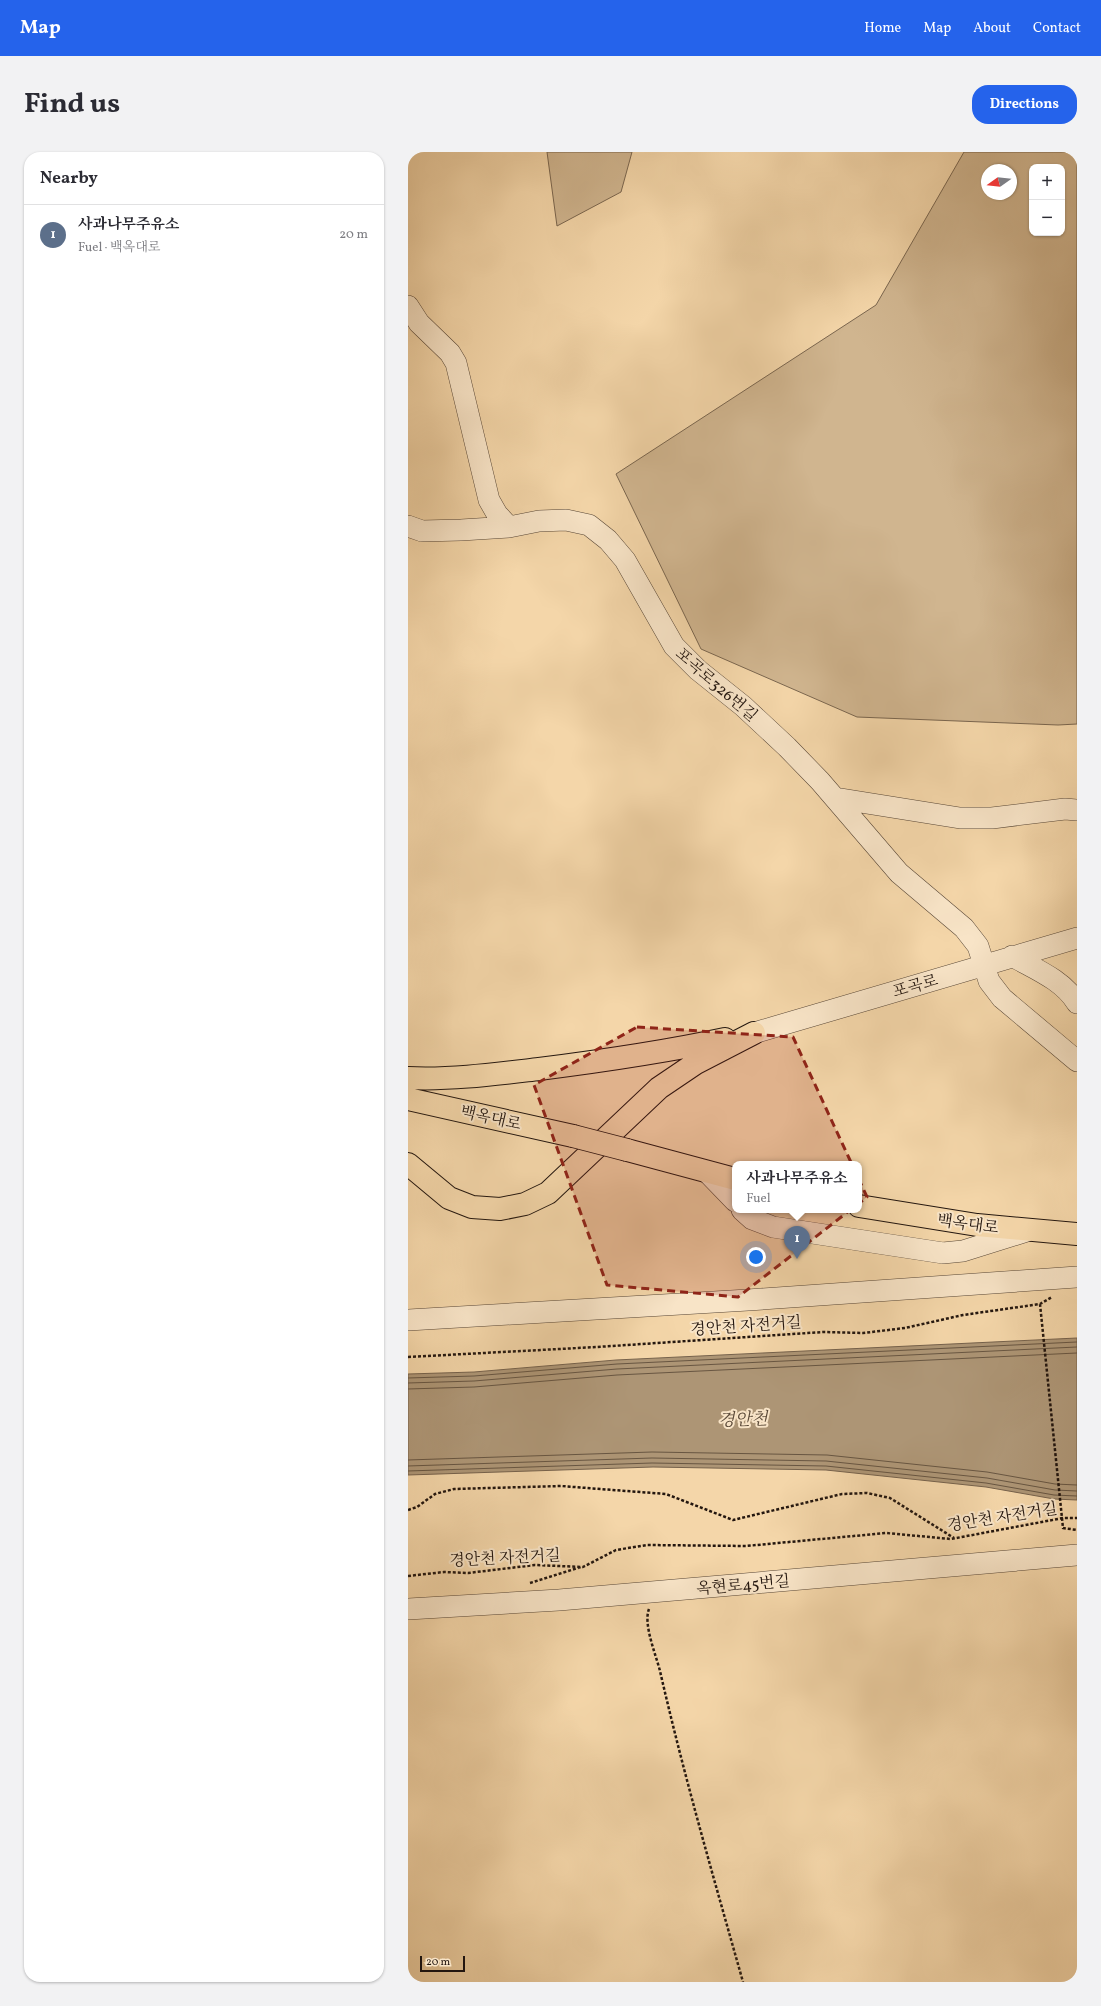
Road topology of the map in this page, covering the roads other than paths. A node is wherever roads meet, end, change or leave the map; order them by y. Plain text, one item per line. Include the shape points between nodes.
1 (408, 306) edge
2 (408, 526) edge
3 (509, 527) junction
4 (835, 798) junction
5 (1077, 810) edge
6 (1077, 938) edge
7 (1012, 956) junction
8 (984, 964) junction
9 (1077, 1003) edge
10 (754, 1033) junction
11 (1077, 1061) edge
12 (408, 1078) edge
13 (408, 1099) edge
14 (408, 1164) edge
15 (707, 1172) junction
16 (732, 1178) edge
17 (732, 1197) edge
18 (862, 1206) edge
19 (745, 1213) edge
20 (1027, 1231) junction
21 (1077, 1234) edge
22 (1077, 1276) edge
23 (408, 1320) edge
24 (1077, 1555) edge
25 (408, 1609) edge

1 - 3 street via 419,323 450,353 456,363 489,500
2 - 3 street, 포곡로326번길 via 422,531
3 - 4 street, 포곡로326번길 via 539,521 566,520 589,525 608,540 625,560 674,646 698,670 744,706
4 - 5 street via 960,818 992,818 1065,809
4 - 8 street, 포곡로326번길 via 899,873 964,928 978,946
6 - 7 street, 포곡로
7 - 8 street, 포곡로
7 - 9 street via 1059,983 1072,994
8 - 10 street, 포곡로
8 - 11 street, 포곡로326번길 via 990,981 1002,998
10 - 12 main road via 657,1053 579,1064 507,1073
10 - 14 main road via 696,1063 659,1088 548,1193 525,1204 500,1209 472,1207 449,1198
13 - 15 main road, 백옥대로, bridge via 573,1136
15 - 16 main road
15 - 17 street
18 - 20 main road, 백옥대로
19 - 20 street via 752,1219 773,1227 943,1253 963,1251
20 - 21 main road, 백옥대로
22 - 23 street via 756,1300
24 - 25 street, 옥현로45번길 via 559,1600

